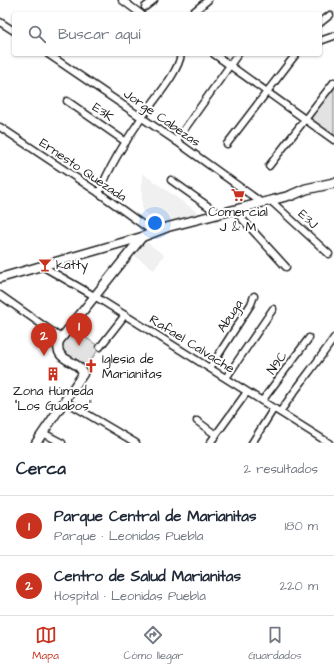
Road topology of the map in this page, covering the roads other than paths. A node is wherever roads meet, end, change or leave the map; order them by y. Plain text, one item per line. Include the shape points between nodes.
1 (122, 0) edge
2 (154, 0) edge
3 (208, 0) edge
4 (145, 7) dead end
5 (138, 12) edge
6 (193, 12) edge
7 (330, 15) dead end
8 (322, 21) edge
9 (0, 22) edge
10 (12, 31) edge
11 (334, 36) edge
12 (322, 40) edge
13 (51, 56) edge
14 (181, 56) edge
15 (217, 56) edge
16 (237, 56) edge
17 (294, 56) edge
18 (230, 65) junction
19 (334, 82) edge
20 (267, 92) junction
21 (67, 101) dead end
22 (142, 117) junction
23 (306, 119) junction
24 (0, 127) edge
25 (334, 140) edge
26 (176, 141) junction
27 (126, 142) junction
28 (228, 144) dead end
29 (269, 166) dead end
30 (171, 180) dead end
31 (334, 183) edge
32 (334, 188) edge
33 (99, 193) junction
34 (292, 195) junction
35 (267, 202) junction
36 (234, 210) junction
37 (219, 214) junction
38 (153, 232) junction
39 (142, 237) junction
40 (123, 243) junction
41 (130, 252) junction
42 (329, 254) dead end
43 (42, 266) junction
44 (286, 267) dead end
45 (0, 278) edge
46 (0, 295) edge
47 (96, 296) junction
48 (254, 296) dead end
49 (273, 309) dead end
50 (125, 315) junction
51 (61, 338) junction
52 (309, 338) dead end
53 (334, 338) edge
54 (100, 347) dead end
55 (210, 368) junction
56 (226, 378) junction
57 (247, 392) junction
58 (65, 401) junction
59 (262, 401) junction
60 (274, 408) junction
61 (280, 412) junction
62 (197, 421) dead end
63 (43, 433) junction
64 (216, 434) junction
65 (36, 443) edge
66 (62, 443) edge
67 (136, 443) edge
68 (210, 443) edge
69 (252, 443) edge
70 (329, 443) edge

1 - 5 street
2 - 4 street
3 - 6 street
7 - 8 street
9 - 10 street
11 - 12 street
13 - 22 street, Jorge Cabezas
14 - 22 street via 176,69
15 - 18 street
16 - 18 street
17 - 20 street
18 - 20 street
18 - 26 street
19 - 23 street
20 - 23 street
20 - 28 street
21 - 27 street, E3K
22 - 26 street, Jorge Cabezas
22 - 27 street
23 - 25 street
23 - 29 street
24 - 33 street, Ernesto Quezada
26 - 35 street, Jorge Cabezas
27 - 33 street via 108,171
30 - 37 street
31 - 34 main road
32 - 34 main road
33 - 38 street, Ernesto Quezada
34 - 35 street
35 - 36 street
35 - 42 street, E3J
36 - 37 street
36 - 44 street
37 - 38 street
38 - 39 street
39 - 40 street
39 - 41 street
40 - 41 street via 129,245
40 - 43 street
41 - 47 street
43 - 45 street
43 - 47 street, Rafael Calvache
46 - 51 street
47 - 50 street, Rafael Calvache
47 - 51 street
48 - 55 street, Abuga
49 - 56 street
50 - 54 street
50 - 55 street, Rafael Calvache
51 - 58 street via 58,344 59,351 83,373
52 - 59 street, N9C
53 - 61 street
55 - 56 street, Rafael Calvache
56 - 57 street, Rafael Calvache
57 - 59 street, Rafael Calvache
57 - 64 street
58 - 63 street
58 - 67 street
59 - 60 street, Rafael Calvache
60 - 61 street, Rafael Calvache
60 - 69 street
61 - 70 street, Rafael Calvache
62 - 64 street
63 - 65 street
63 - 66 street
64 - 68 street

